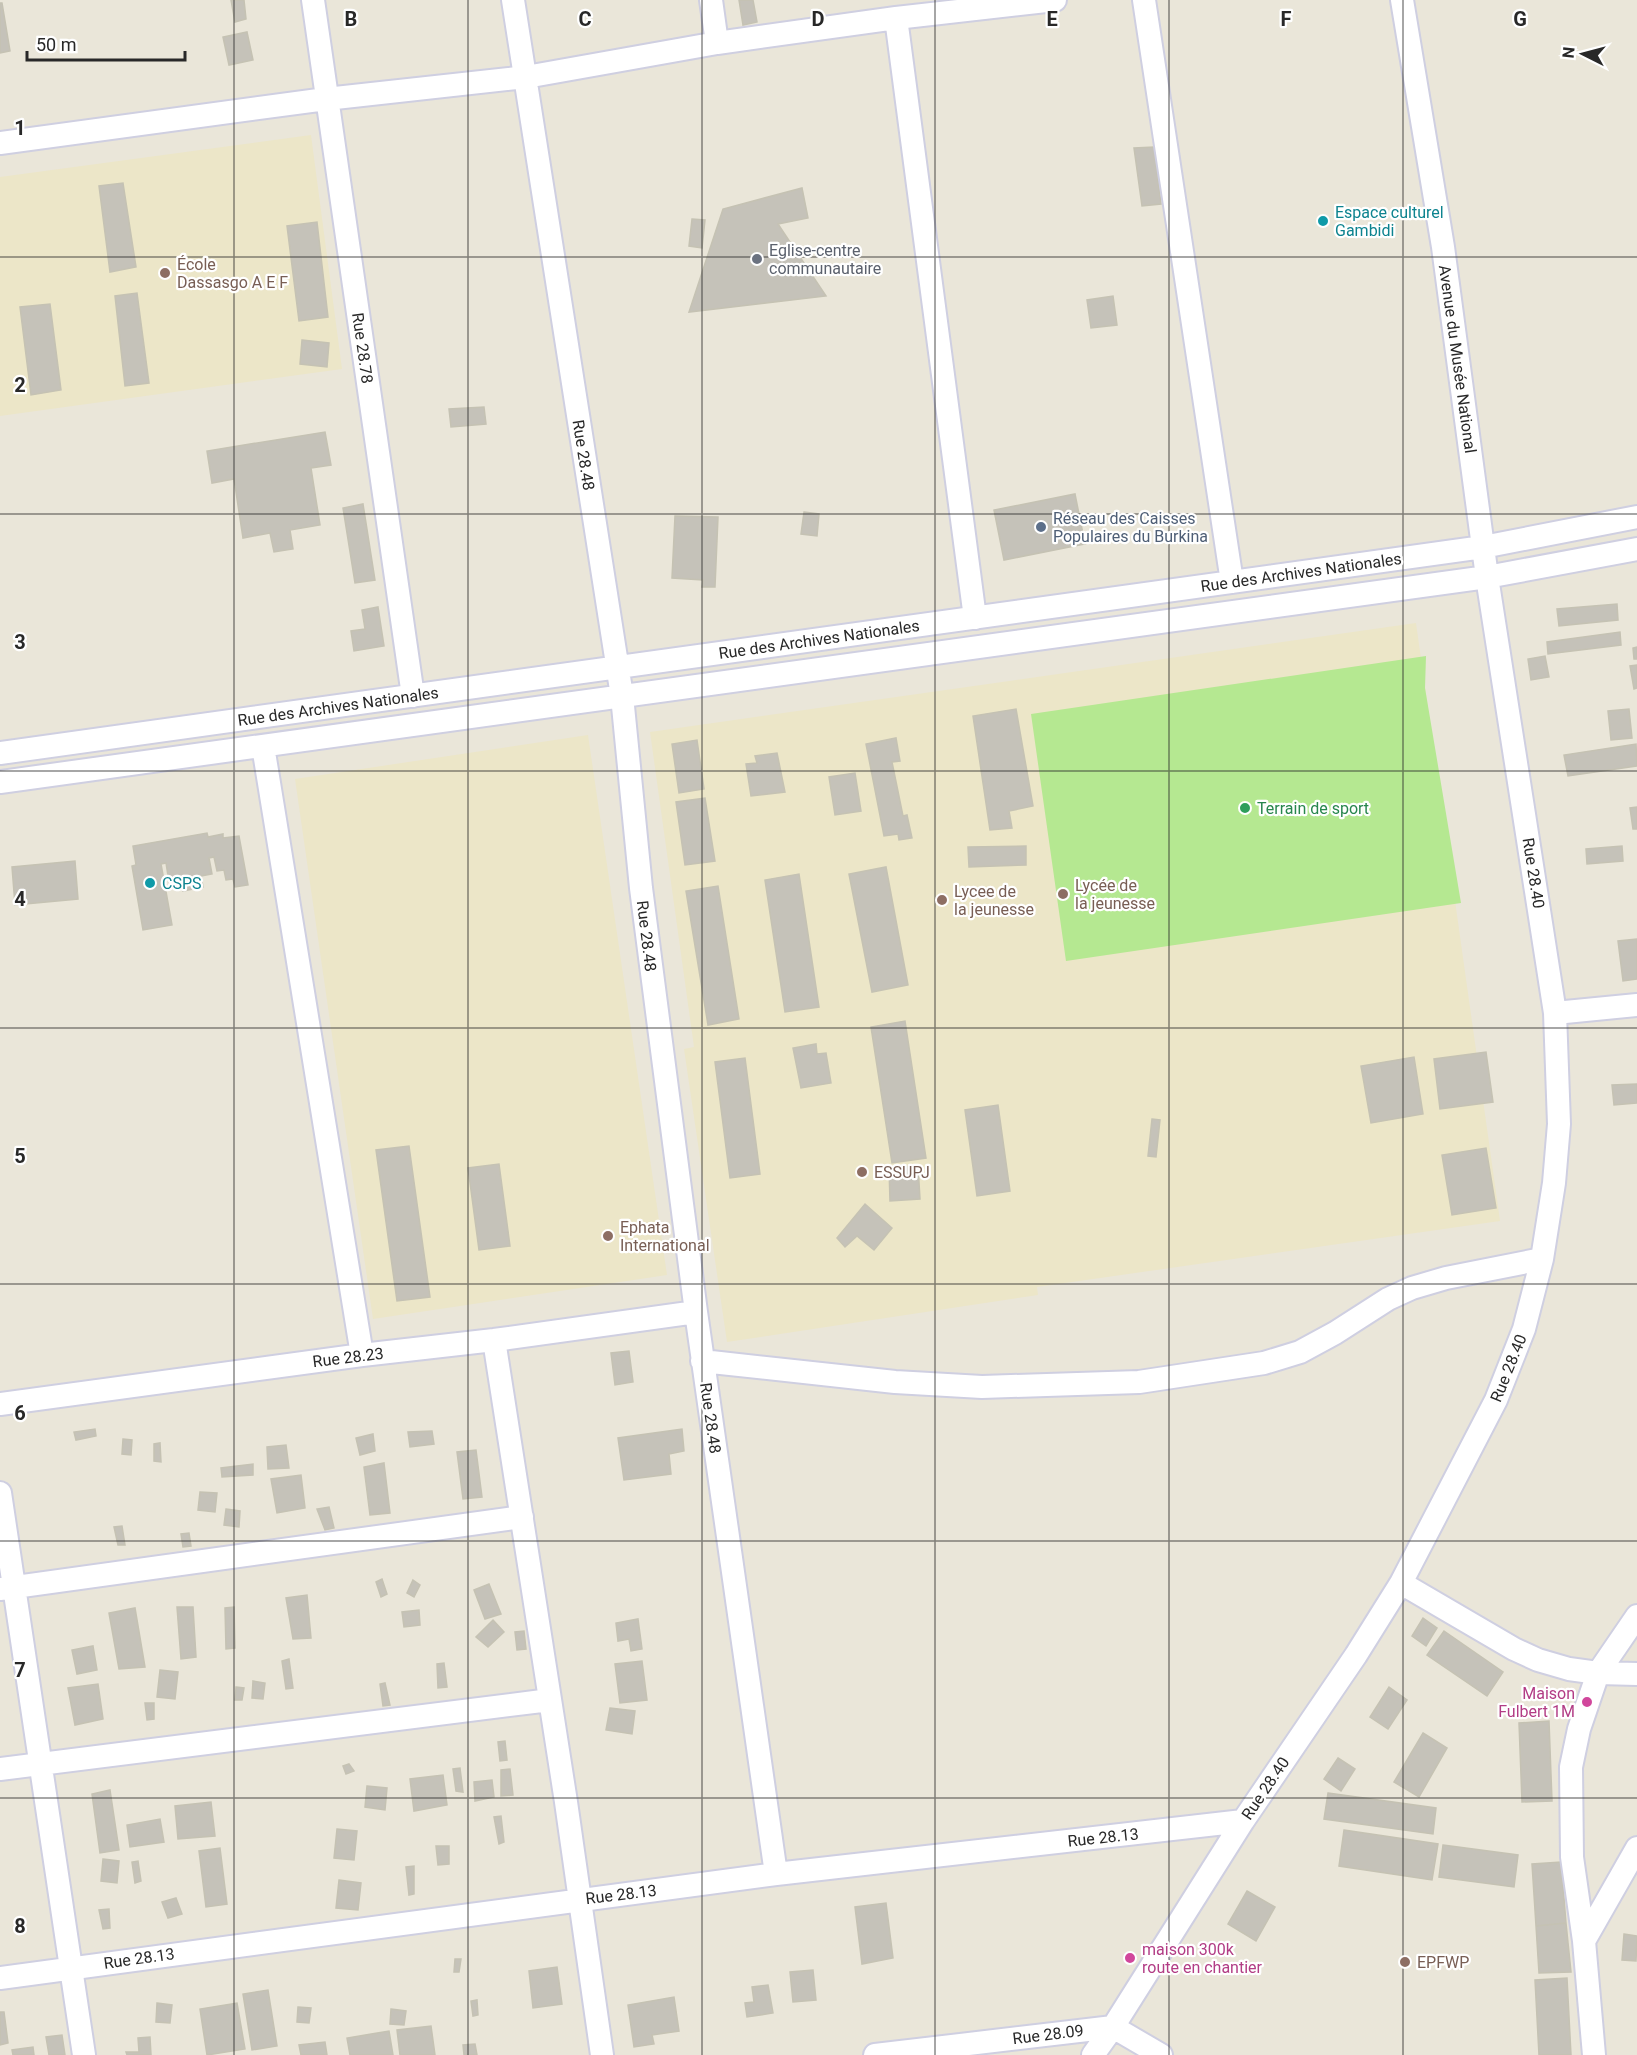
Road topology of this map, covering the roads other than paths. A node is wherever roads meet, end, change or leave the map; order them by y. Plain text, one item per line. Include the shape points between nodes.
1 (313, 0) edge
2 (513, 0) edge
3 (711, 0) edge
4 (1055, 0) edge
5 (1144, 0) edge
6 (1402, 0) edge
7 (896, 18) junction
8 (717, 43) junction
9 (525, 77) junction
10 (326, 99) junction
11 (0, 143) edge
12 (1637, 517) edge
13 (1484, 547) junction
14 (1637, 549) edge
15 (1487, 577) junction
16 (1232, 582) junction
17 (975, 618) junction
18 (617, 668) junction
19 (413, 696) junction
20 (622, 696) junction
21 (263, 746) junction
22 (0, 753) edge
23 (0, 782) edge
24 (1637, 1005) edge
25 (1555, 1013) junction
26 (1542, 1259) junction
27 (696, 1312) junction
28 (494, 1340) junction
29 (362, 1355) junction
30 (702, 1360) junction
31 (0, 1404) edge
32 (0, 1493) edge
33 (522, 1517) junction
34 (1401, 1583) junction
35 (7, 1588) edge
36 (1637, 1616) edge
37 (1598, 1673) junction
38 (1637, 1674) edge
39 (550, 1700) junction
40 (40, 1763) junction
41 (0, 1769) edge
42 (1243, 1821) junction
43 (1637, 1848) edge
44 (1631, 1867) edge
45 (776, 1874) junction
46 (579, 1900) junction
47 (1584, 1941) junction
48 (70, 1967) junction
49 (0, 1978) edge
50 (1113, 2027) junction
51 (84, 2055) edge
52 (602, 2055) edge
53 (875, 2055) edge
54 (1093, 2055) edge
55 (1161, 2055) edge
56 (1594, 2055) edge

1 - 10 street, Rue 28.78
2 - 9 street, Rue 28.48
3 - 8 street
4 - 7 street
5 - 16 street
6 - 13 street, Avenue du Musée National via 1443,247
7 - 8 street
7 - 17 street
8 - 9 street
9 - 10 street
9 - 18 street, Rue 28.48
10 - 11 street
10 - 19 street, Rue 28.78
12 - 13 street, Rue des Archives Nationales
13 - 15 street, Avenue du Musée National
13 - 16 street, Rue des Archives Nationales
14 - 15 street, Rue des Archives Nationales
15 - 20 street, Rue des Archives Nationales
15 - 25 street, Rue 28.40
16 - 17 street, Rue des Archives Nationales
17 - 18 street, Rue des Archives Nationales
18 - 19 street, Rue des Archives Nationales
18 - 20 street, Rue 28.48
19 - 22 street, Rue des Archives Nationales
20 - 21 street, Rue des Archives Nationales
20 - 27 street, Rue 28.48 via 641,888
21 - 23 street, Rue des Archives Nationales
21 - 29 street
24 - 25 street
25 - 26 street, Rue 28.40 via 1559,1124
26 - 30 street via 1412,1288 1300,1352 1264,1363 1140,1382 960,1386 827,1376
26 - 34 street, Rue 28.40 via 1524,1329 1496,1400
27 - 28 street, Rue 28.23
27 - 30 street, Rue 28.48
28 - 29 street, Rue 28.23
28 - 33 street
29 - 31 street, Rue 28.23
30 - 45 street, Rue 28.48
32 - 35 street
33 - 35 street
33 - 39 street
34 - 37 street via 1522,1653 1569,1669
34 - 42 street, Rue 28.40
35 - 40 street
36 - 37 street
37 - 38 street
37 - 47 street via 1571,1767 1572,1857
39 - 40 street
39 - 46 street
40 - 41 street
40 - 48 street
42 - 45 street, Rue 28.13
42 - 50 street, Rue 28.40
43 - 44 street
44 - 47 street
45 - 46 street, Rue 28.13
46 - 48 street, Rue 28.13
46 - 52 street
47 - 56 street
48 - 49 street, Rue 28.13
48 - 51 street
50 - 53 street, Rue 28.09
50 - 54 street, Rue 28.40
50 - 55 street

